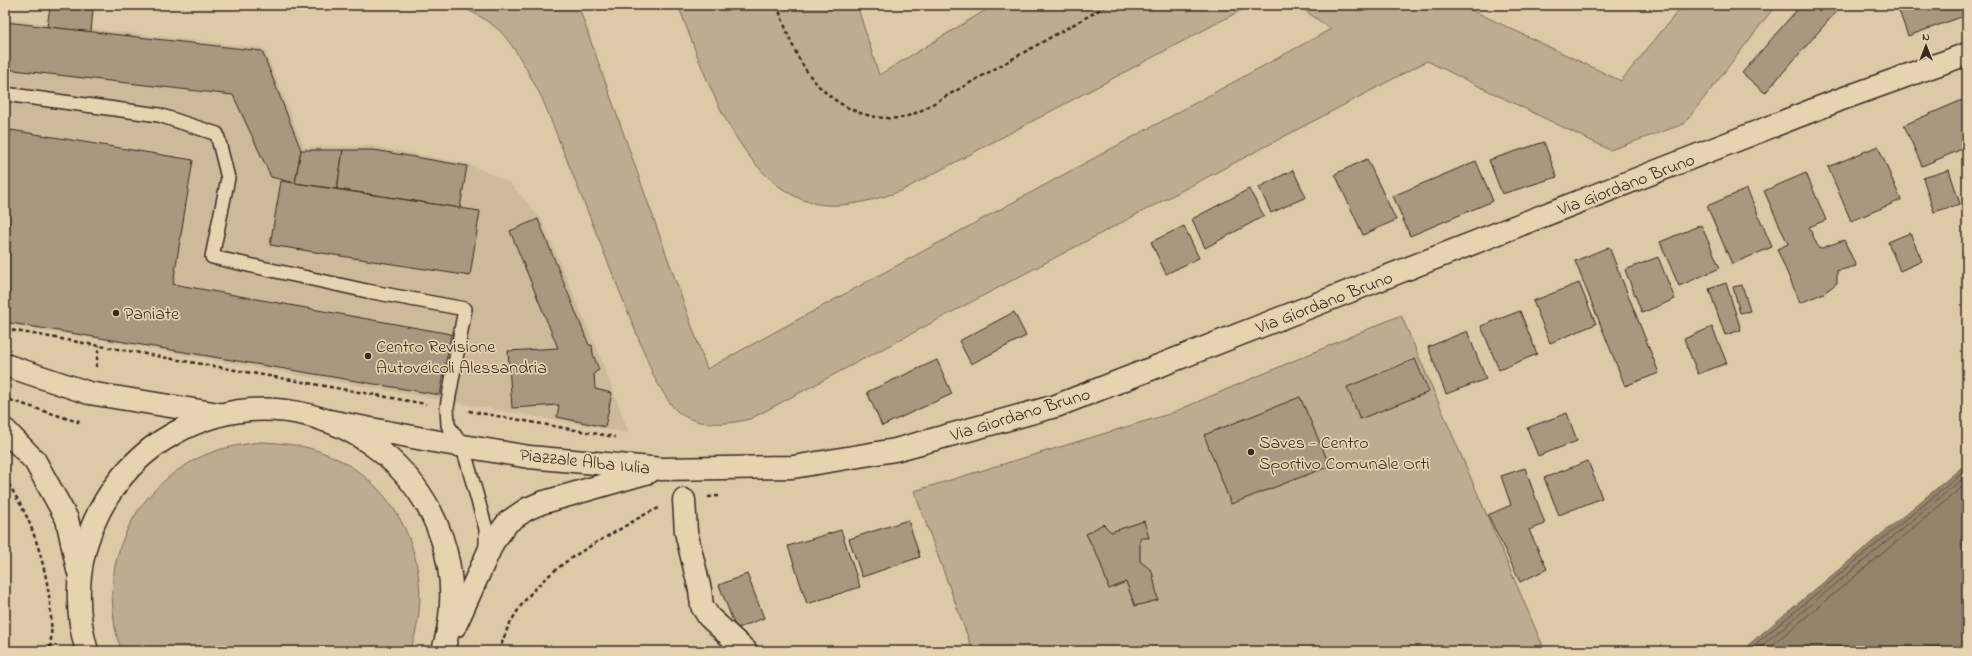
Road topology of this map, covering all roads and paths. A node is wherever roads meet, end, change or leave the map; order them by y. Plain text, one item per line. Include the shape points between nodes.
1 (777, 5) edge
2 (1108, 5) edge
3 (1967, 54) edge
4 (5, 94) edge
5 (5, 329) edge
6 (5, 365) edge
7 (447, 407) junction
8 (224, 414) junction
9 (324, 420) junction
10 (5, 430) edge
11 (621, 438) dead end
12 (462, 446) junction
13 (662, 469) junction
14 (5, 478) edge
15 (684, 500) joint
16 (484, 560) junction
17 (79, 578) junction
18 (50, 651) edge
19 (87, 651) edge
20 (444, 651) edge
21 (499, 651) edge
22 (746, 651) edge

1 - 2 path via 798,56 822,91 853,111 883,118 901,118 920,111
3 - 13 main road, Via Giordano Bruno via 1839,100 1056,406 895,450 801,466
4 - 7 lane via 159,115 216,134 228,178 212,257 465,309
5 - 7 path
6 - 8 main road via 89,393
7 - 11 path
7 - 12 lane via 448,425
8 - 9 main road, Piazzale Alba Iulia via 249,410 275,410 300,413
8 - 17 main road, Piazzale Alba Iulia via 174,434 154,446 130,467 111,491 96,518 85,547
9 - 12 main road, Piazzale Alba Iulia
9 - 20 main road, Piazzale Alba Iulia via 366,440 391,458 412,481 429,506 446,549 451,580 451,611
10 - 17 main road via 35,461 66,519
12 - 13 main road, Piazzale Alba Iulia via 529,457
12 - 16 lane via 486,529 487,545
13 - 16 main road, Piazzale Alba Iulia via 527,509 500,530
14 - 18 path via 29,521 43,566 53,628
15 - 21 path via 652,511 588,546 547,576 530,592 519,608
15 - 22 main road via 686,532 702,606 709,617
16 - 20 main road, Piazzale Alba Iulia
17 - 19 main road, Piazzale Alba Iulia via 79,612

